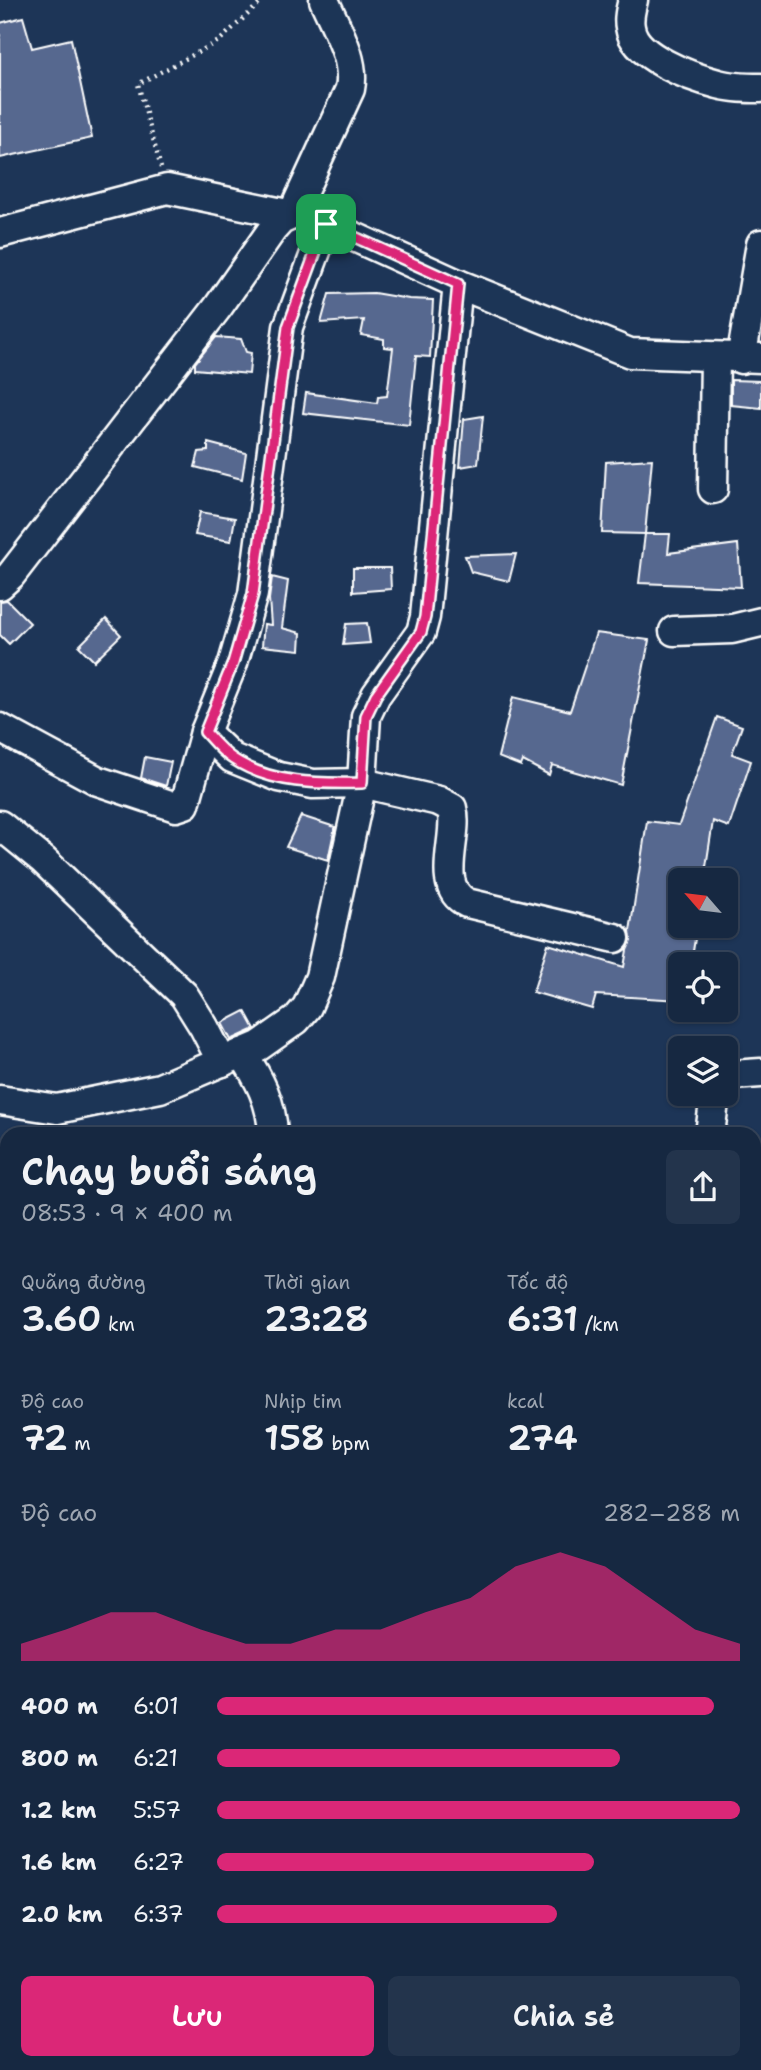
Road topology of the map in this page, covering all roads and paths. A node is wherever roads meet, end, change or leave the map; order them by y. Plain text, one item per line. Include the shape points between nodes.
1 (324, 0) edge
2 (633, 0) edge
3 (260, 3) dead end
4 (761, 89) edge
5 (167, 189) junction
6 (292, 215) junction
7 (326, 224) junction
8 (0, 233) edge
9 (761, 244) edge
10 (458, 284) junction
11 (739, 358) edge
12 (713, 489) dead end
13 (0, 585) edge
14 (761, 622) edge
15 (674, 631) dead end
16 (0, 728) edge
17 (205, 732) junction
18 (362, 783) junction
19 (0, 825) edge
20 (615, 938) dead end
21 (232, 1058) junction
22 (761, 1073) edge
23 (738, 1075) edge
24 (0, 1100) edge
25 (714, 1106) edge
26 (272, 1127) edge
27 (711, 1127) edge

1 - 6 street via 353,77
2 - 4 street via 630,28 643,52 716,84
3 - 5 path via 219,40 138,84
5 - 6 street
5 - 8 street
6 - 7 street via 306,215
6 - 13 street via 272,230 218,307
7 - 10 street
7 - 17 street via 288,327 253,594 233,663
9 - 11 street
10 - 11 street via 630,353
10 - 18 street via 425,617 421,632 366,716
11 - 12 street
14 - 15 street via 732,629
16 - 17 street via 98,781 176,807 185,804
17 - 18 street via 232,758 279,777 313,784
18 - 20 street via 452,808 450,878 460,900
18 - 21 street via 316,989 296,1020
19 - 21 street via 184,995
21 - 24 street via 160,1088 57,1109
21 - 26 street via 258,1077
22 - 23 street
25 - 27 street

